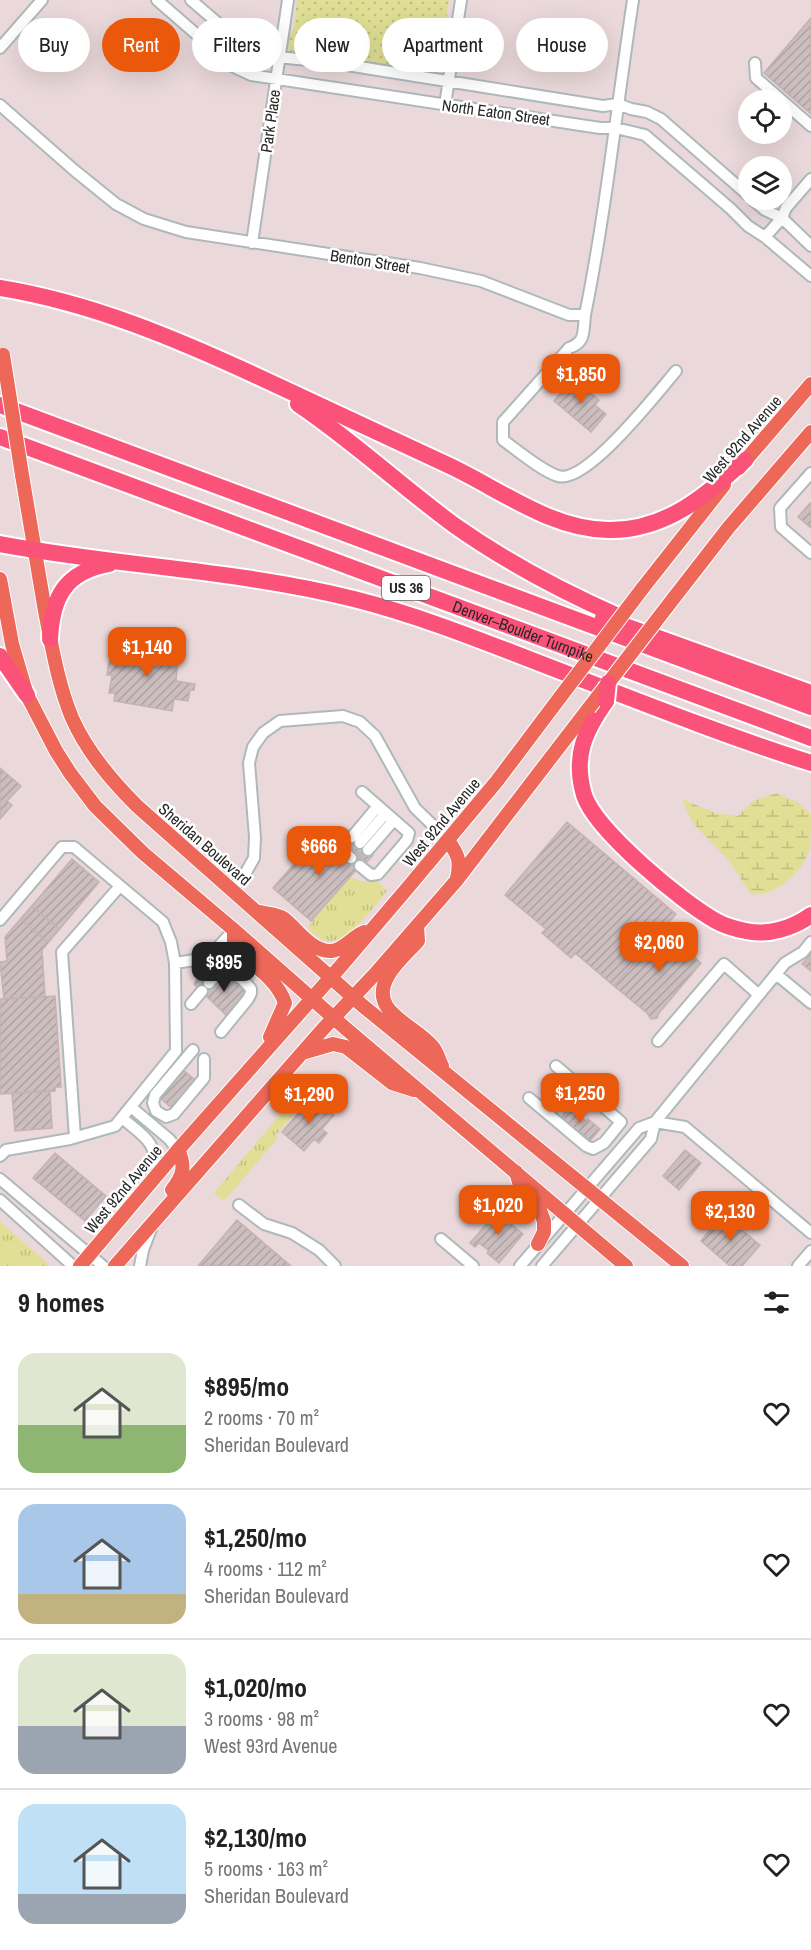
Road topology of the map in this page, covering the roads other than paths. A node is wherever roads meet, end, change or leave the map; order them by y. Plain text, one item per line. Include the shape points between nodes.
1 (42, 0) edge
2 (157, 0) edge
3 (191, 0) edge
4 (288, 0) edge
5 (461, 0) edge
6 (633, 0) edge
7 (212, 18) edge
8 (282, 42) edge
9 (0, 48) edge
10 (282, 56) edge
11 (755, 63) dead end
12 (277, 72) edge
13 (276, 79) junction
14 (449, 81) junction
15 (618, 104) junction
16 (0, 105) edge
17 (445, 105) junction
18 (811, 126) edge
19 (616, 128) junction
20 (811, 179) edge
21 (738, 186) edge
22 (765, 210) edge
23 (782, 218) junction
24 (765, 237) junction
25 (252, 243) junction
26 (811, 246) edge
27 (811, 276) edge
28 (0, 288) edge
29 (585, 315) junction
30 (1, 350) edge
31 (220, 359) junction
32 (676, 371) dead end
33 (811, 384) edge
34 (0, 394) edge
35 (0, 405) edge
36 (0, 426) edge
37 (811, 432) edge
38 (0, 437) edge
39 (746, 460) junction
40 (811, 473) edge
41 (0, 544) edge
42 (35, 551) junction
43 (811, 553) edge
44 (119, 562) junction
45 (0, 579) edge
46 (50, 639) junction
47 (692, 650) junction
48 (0, 658) edge
49 (608, 683) junction
50 (811, 693) edge
51 (27, 695) junction
52 (811, 707) edge
53 (811, 727) edge
54 (811, 738) edge
55 (803, 761) edge
56 (811, 768) edge
57 (362, 792) dead end
58 (386, 813) junction
59 (324, 835) dead end
60 (448, 840) junction
61 (353, 848) junction
62 (360, 866) dead end
63 (456, 881) junction
64 (120, 886) junction
65 (232, 890) junction
66 (258, 912) junction
67 (811, 915) edge
68 (0, 920) edge
69 (417, 926) junction
70 (374, 927) junction
71 (234, 930) junction
72 (811, 942) edge
73 (175, 963) junction
74 (776, 974) junction
75 (331, 978) junction
76 (759, 995) junction
77 (353, 996) junction
78 (312, 999) junction
79 (811, 1003) edge
80 (191, 1004) dead end
81 (333, 1018) junction
82 (221, 1032) dead end
83 (658, 1041) dead end
84 (268, 1048) junction
85 (193, 1050) dead end
86 (302, 1053) junction
87 (204, 1059) dead end
88 (556, 1066) dead end
89 (444, 1071) junction
90 (420, 1092) junction
91 (529, 1098) dead end
92 (130, 1107) junction
93 (122, 1118) junction
94 (655, 1122) junction
95 (75, 1137) junction
96 (2, 1150) edge
97 (178, 1150) junction
98 (516, 1172) junction
99 (158, 1174) junction
100 (0, 1179) edge
101 (586, 1189) junction
102 (0, 1200) edge
103 (599, 1200) junction
104 (239, 1205) dead end
105 (564, 1214) junction
106 (154, 1222) junction
107 (578, 1225) junction
108 (811, 1233) edge
109 (441, 1239) dead end
110 (538, 1244) junction
111 (811, 1251) edge
112 (89, 1255) junction
113 (73, 1266) edge
114 (80, 1266) edge
115 (103, 1266) edge
116 (116, 1266) edge
117 (140, 1266) edge
118 (335, 1266) edge
119 (473, 1266) edge
120 (519, 1266) edge
121 (542, 1266) edge
122 (626, 1266) edge
123 (682, 1266) edge
124 (798, 1266) edge

1 - 9 street
2 - 13 street, North Eaton Street via 240,71
3 - 7 street, North Eaton Street
4 - 8 street, Park Place
5 - 14 street
6 - 15 street
10 - 14 street, North Eaton Street
11 - 18 street via 756,78
12 - 13 street, Park Place
13 - 17 street, North Eaton Street
13 - 25 street, Park Place
14 - 15 street, North Eaton Street via 603,106
14 - 17 street
15 - 19 street
15 - 21 street, North Eaton Street via 661,119
16 - 25 street, Benton Street via 116,204 165,226
17 - 19 street, North Eaton Street
19 - 24 street, North Eaton Street via 645,135
19 - 29 street
20 - 23 street via 786,207
22 - 23 street
23 - 24 street
23 - 26 street
24 - 27 street, North Eaton Street
25 - 29 street, Benton Street via 481,281 569,315
28 - 31 highway via 103,313
29 - 32 street via 578,345 569,348 503,422 503,440 536,464 559,477 574,475 611,446
30 - 42 main road, Sheridan Boulevard, bridge
31 - 39 highway via 575,526 621,530 668,518 688,508
31 - 47 highway via 301,405 423,502 497,553 587,602
33 - 39 main road, West 92nd Avenue
34 - 47 highway, US 36
35 - 52 highway
36 - 53 highway
37 - 49 main road, bridge via 729,527
38 - 54 highway, Denver–Boulder Turnpike / US 36
39 - 60 main road, West 92nd Avenue, bridge
40 - 43 street via 780,508 781,527
41 - 42 highway
42 - 44 highway
42 - 46 main road, Sheridan Boulevard
44 - 46 highway via 87,570 67,584 55,604
44 - 55 highway via 278,583 386,608
45 - 51 main road via 12,644
46 - 65 main road, Sheridan Boulevard via 64,696 98,762 137,806
47 - 50 highway, US 36
48 - 51 highway
49 - 63 main road, bridge
49 - 67 highway, bridge via 606,701 584,735 580,755 586,802 592,812 665,884 725,926 748,932 775,931
51 - 71 main road via 56,752 95,806 143,853
55 - 56 highway
57 - 58 street
58 - 61 street
58 - 61 street
58 - 62 street via 409,833 407,840 378,874 371,875
59 - 61 street
60 - 63 main road via 460,865
60 - 65 street via 416,808 375,736 360,722 343,716 280,721 263,733 253,747 249,762 254,858
60 - 70 main road, West 92nd Avenue
63 - 69 main road
64 - 68 street via 74,847 62,847
64 - 73 street via 163,922
64 - 95 street via 62,952
65 - 66 main road, Sheridan Boulevard
66 - 70 main road via 281,916 316,946 333,951
66 - 75 main road, Sheridan Boulevard
69 - 77 main road
69 - 89 main road via 418,941 386,978 383,1000 390,1012 433,1046
70 - 75 main road, West 92nd Avenue
71 - 73 street via 202,959
71 - 78 main road
71 - 84 main road via 234,949 278,987 285,1003
72 - 74 street
73 - 92 street via 176,1051
74 - 76 street
74 - 79 street
75 - 77 main road, Sheridan Boulevard
75 - 78 main road, West 92nd Avenue
76 - 83 street via 724,964
76 - 94 street
77 - 81 main road
77 - 89 main road, Sheridan Boulevard
78 - 81 main road
78 - 84 main road, West 92nd Avenue
80 - 82 street via 220,970 232,972 251,989 248,999
81 - 86 main road
81 - 90 main road
84 - 97 main road, West 92nd Avenue
85 - 87 street via 155,1095 156,1111 166,1117 177,1112 204,1078
86 - 90 main road via 333,1044 346,1047 392,1083
86 - 106 main road
88 - 91 street via 621,1122 604,1143 593,1149 586,1146
89 - 101 main road, Sheridan Boulevard
90 - 98 main road
92 - 93 street
92 - 97 street
93 - 95 street via 115,1126
93 - 99 street via 149,1141 156,1155
94 - 101 street via 639,1128
94 - 103 street via 651,1139
94 - 108 street via 685,1127
95 - 96 street
97 - 99 main road, West 92nd Avenue
97 - 106 main road via 183,1159 180,1180 156,1208
98 - 105 main road
98 - 110 main road via 522,1192 538,1205 544,1221
99 - 112 main road, West 92nd Avenue
100 - 112 street
101 - 103 main road, Sheridan Boulevard
101 - 105 street
102 - 113 street
103 - 107 street
103 - 123 main road, Sheridan Boulevard
104 - 118 street via 264,1224 292,1233
105 - 107 main road
105 - 110 street
106 - 116 main road
106 - 117 street
107 - 121 street
107 - 122 main road
109 - 119 street
110 - 120 street
111 - 124 street
112 - 114 main road, West 92nd Avenue
112 - 115 street

